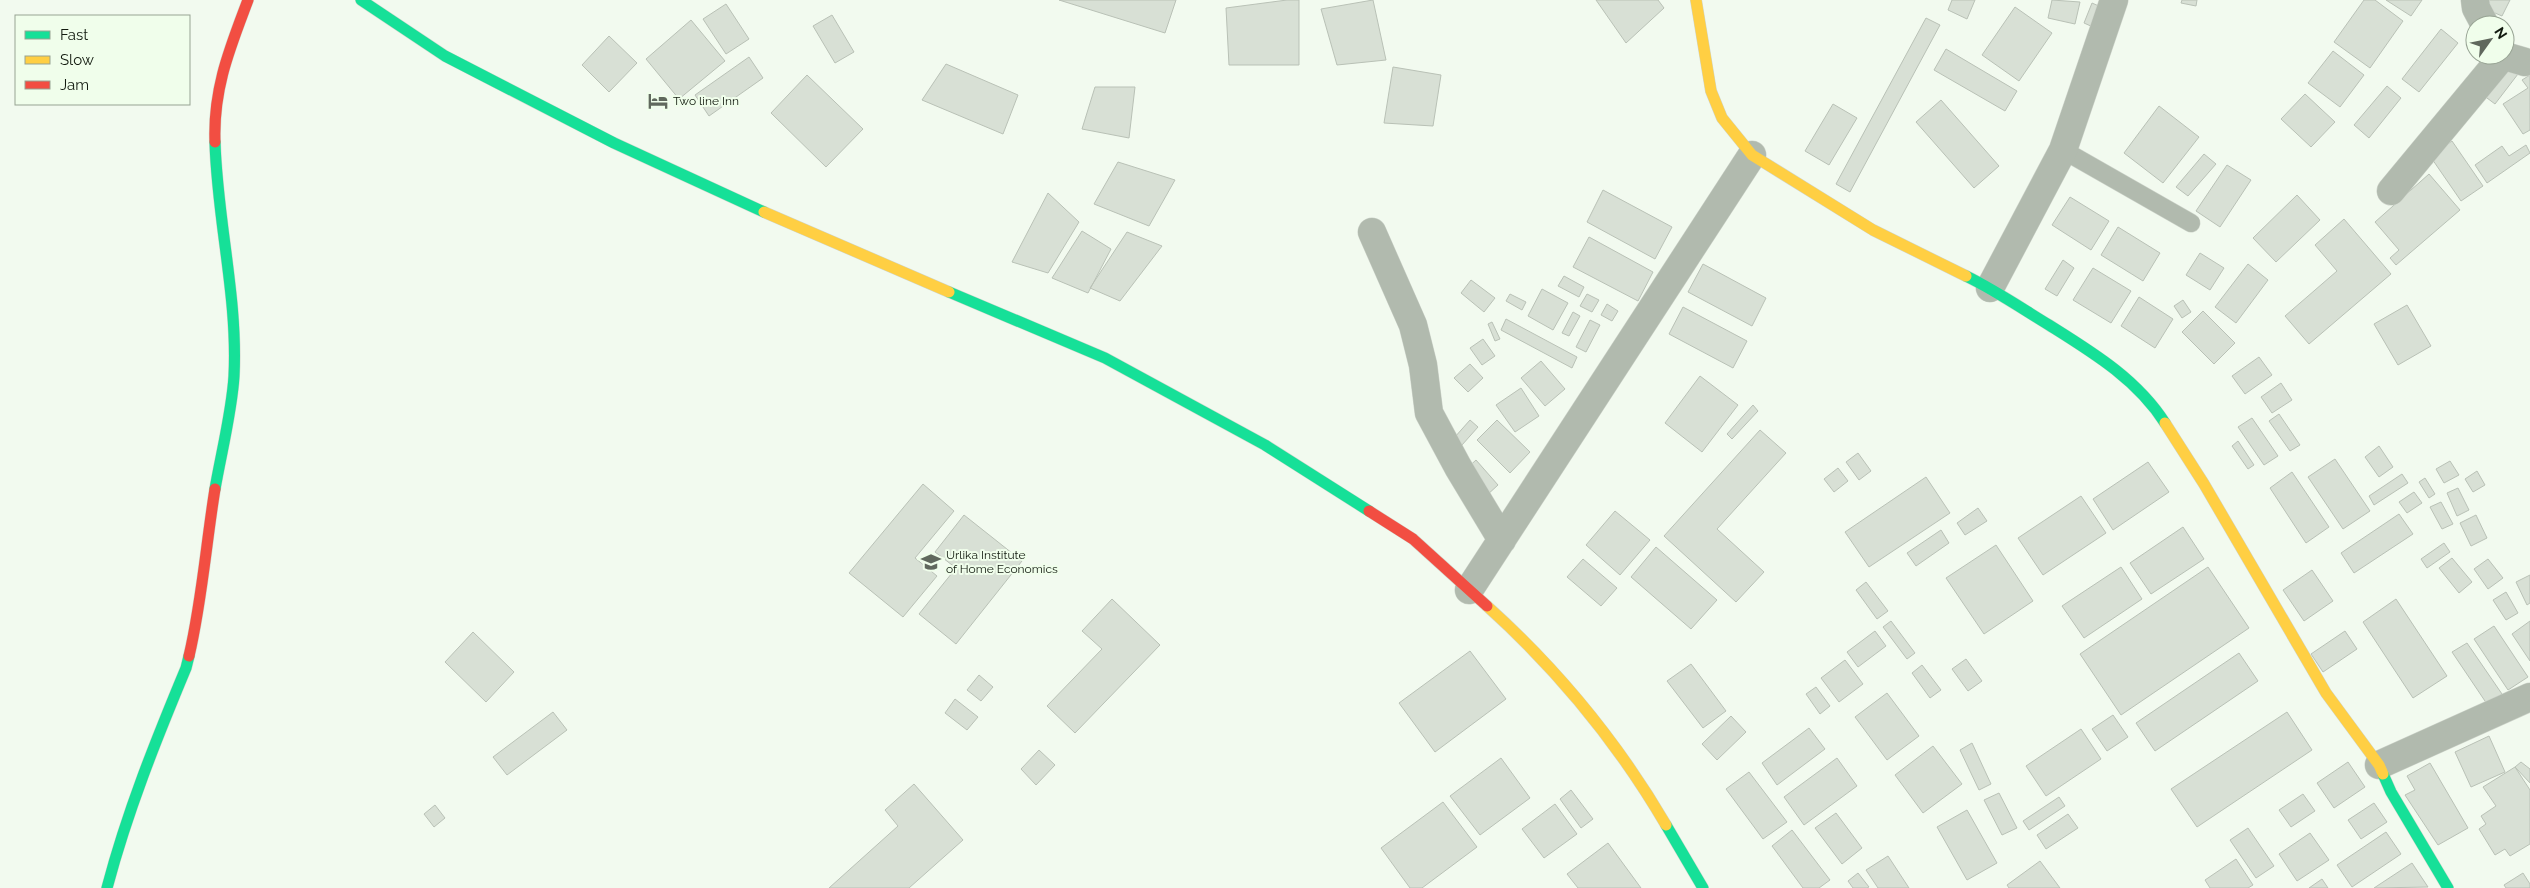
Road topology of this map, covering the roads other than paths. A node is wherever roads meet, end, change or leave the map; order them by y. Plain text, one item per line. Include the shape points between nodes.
1 (248, 0) edge
2 (361, 0) edge
3 (1696, 0) edge
4 (2114, 0) edge
5 (2475, 0) edge
6 (2480, 15) edge
7 (2503, 65) edge
8 (2063, 150) junction
9 (1752, 155) junction
10 (2391, 191) dead end
11 (2191, 223) dead end
12 (1372, 232) dead end
13 (1990, 288) junction
14 (1502, 540) junction
15 (1469, 590) junction
16 (2530, 696) edge
17 (2379, 765) junction
18 (107, 888) edge
19 (1703, 888) edge
20 (2448, 888) edge

1 - 18 street via 222,69 214,125 216,184 230,274 234,377 204,557 197,623 186,668 121,836
2 - 15 street via 445,56 614,143 826,240 1105,358 1265,445 1413,539
3 - 9 street via 1711,91 1722,118
4 - 8 street
5 - 6 street
7 - 10 street
8 - 11 lane
8 - 13 street
9 - 13 street via 1873,230
9 - 14 street
12 - 14 street via 1412,325 1429,413
13 - 17 street via 2095,354 2154,405 2326,693
14 - 15 street
15 - 19 street via 1529,644 1588,712 1644,787
16 - 17 street
17 - 20 street

